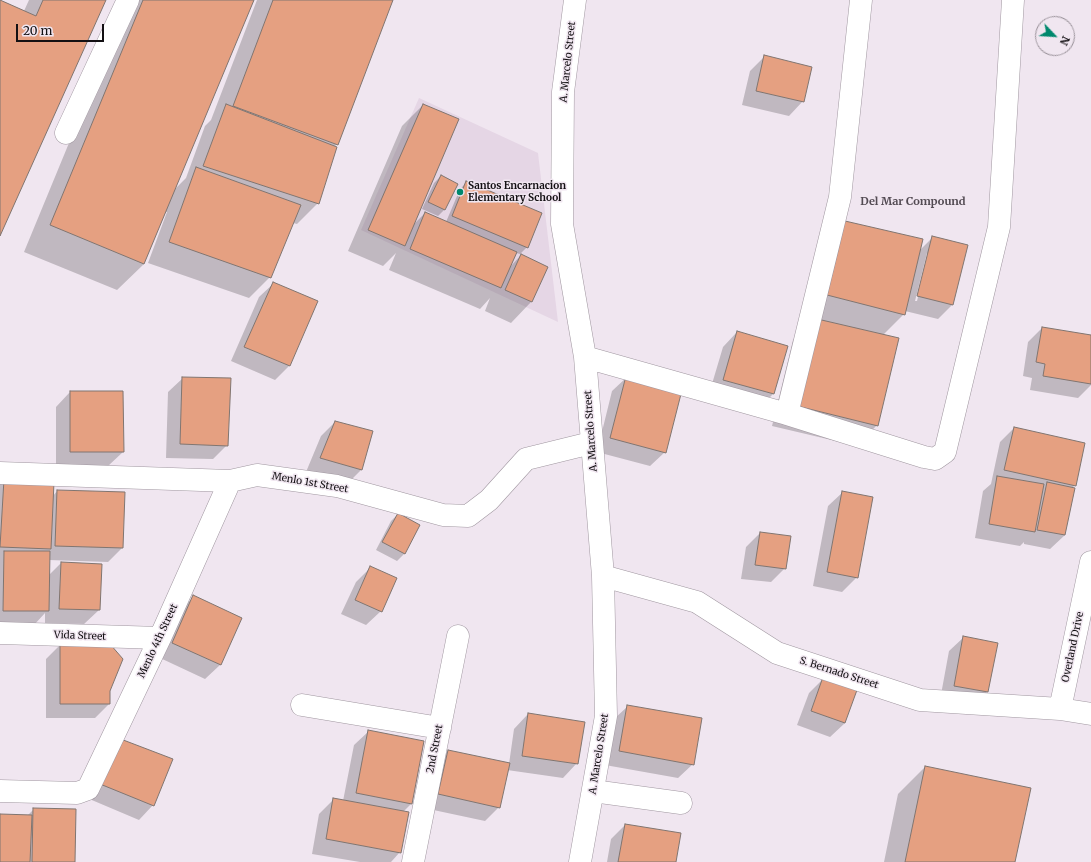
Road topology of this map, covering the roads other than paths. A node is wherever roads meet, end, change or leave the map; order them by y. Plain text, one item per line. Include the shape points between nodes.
1 (128, 0) edge
2 (575, 0) edge
3 (861, 0) edge
4 (1012, 0) edge
5 (66, 132) dead end
6 (585, 357) junction
7 (787, 414) junction
8 (591, 443) junction
9 (0, 474) edge
10 (230, 481) junction
11 (1091, 562) edge
12 (603, 576) junction
13 (0, 633) edge
14 (458, 636) dead end
15 (160, 638) junction
16 (302, 705) dead end
17 (1060, 709) junction
18 (1091, 714) edge
19 (440, 728) junction
20 (0, 791) edge
21 (593, 791) junction
22 (681, 803) dead end
23 (413, 862) edge
24 (580, 862) edge

1 - 5 street
2 - 6 street, A. Marcelo Street via 563,92 562,224
3 - 7 street via 840,197
4 - 7 street via 999,227 945,452 935,459 924,457
6 - 7 street
6 - 8 street, A. Marcelo Street
8 - 10 street, Menlo 1st Street via 526,459 489,500 468,516 443,515 337,486 257,475
8 - 12 street, A. Marcelo Street
9 - 10 street, Menlo 1st Street
10 - 15 street, Menlo 4th Street
11 - 17 street, Overland Drive
12 - 17 street, S. Bernado Street via 698,602 777,653 920,700
12 - 21 street, A. Marcelo Street via 606,716
13 - 15 street, Vida Street
14 - 19 street, 2nd Street
15 - 20 street, Menlo 4th Street via 88,789 77,793
16 - 19 street
17 - 18 street, S. Bernado Street
19 - 23 street, 2nd Street
21 - 22 street
21 - 24 street, A. Marcelo Street

